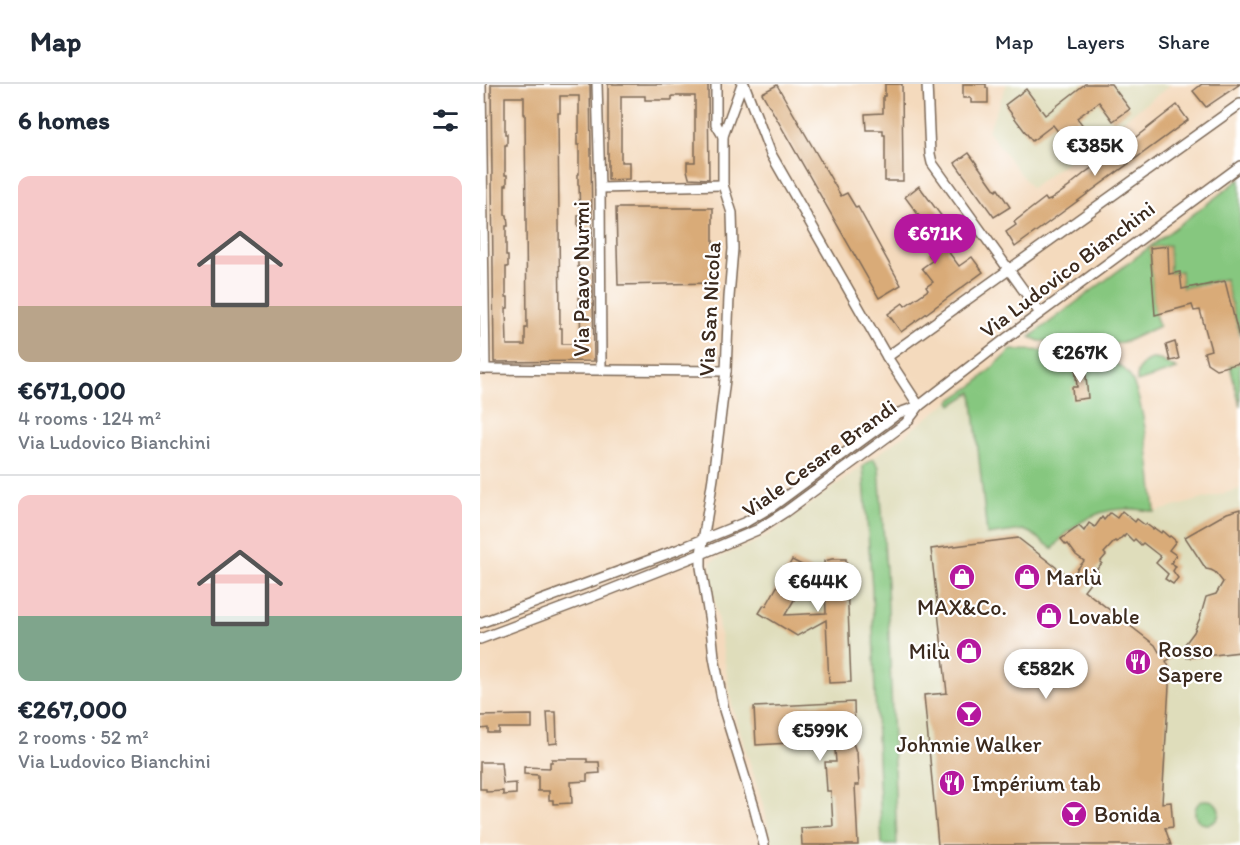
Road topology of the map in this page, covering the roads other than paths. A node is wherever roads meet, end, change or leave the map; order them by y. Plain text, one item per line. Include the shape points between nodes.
1 (481, 84) edge
2 (597, 84) edge
3 (716, 84) edge
4 (743, 84) edge
5 (927, 84) edge
6 (1240, 104) edge
7 (723, 136) junction
8 (1240, 166) edge
9 (723, 185) junction
10 (600, 188) junction
11 (1009, 270) junction
12 (1040, 313) junction
13 (888, 357) junction
14 (482, 369) edge
15 (601, 370) junction
16 (726, 371) junction
17 (919, 406) junction
18 (702, 540) junction
19 (701, 554) junction
20 (480, 623) edge
21 (480, 639) edge
22 (764, 845) edge

1 - 14 street
2 - 10 street, Via Paavo Nurmi
3 - 7 street via 717,124
4 - 7 street, Via San Nicola
4 - 13 street via 771,154
5 - 11 street via 932,163
6 - 11 street, Via Ludovico Bianchini
7 - 9 street, Via San Nicola
8 - 12 street, Via Ludovico Bianchini
9 - 10 street, Via Paavo Nurmi
9 - 16 street, Via San Nicola via 732,213 733,249
10 - 15 street, Via Paavo Nurmi
11 - 12 street
11 - 13 street, Via Ludovico Bianchini
12 - 17 street, Via Ludovico Bianchini
13 - 17 street
14 - 15 street
15 - 16 street
16 - 18 street, Via San Nicola
17 - 18 street, Viale Cesare Brandi via 899,413 760,514
17 - 19 street, Viale Cesare Brandi via 906,423 785,513 749,534
18 - 19 street, Via San Nicola
18 - 20 street, Viale Cesare Brandi
19 - 21 street, Viale Cesare Brandi
19 - 22 street via 724,710

